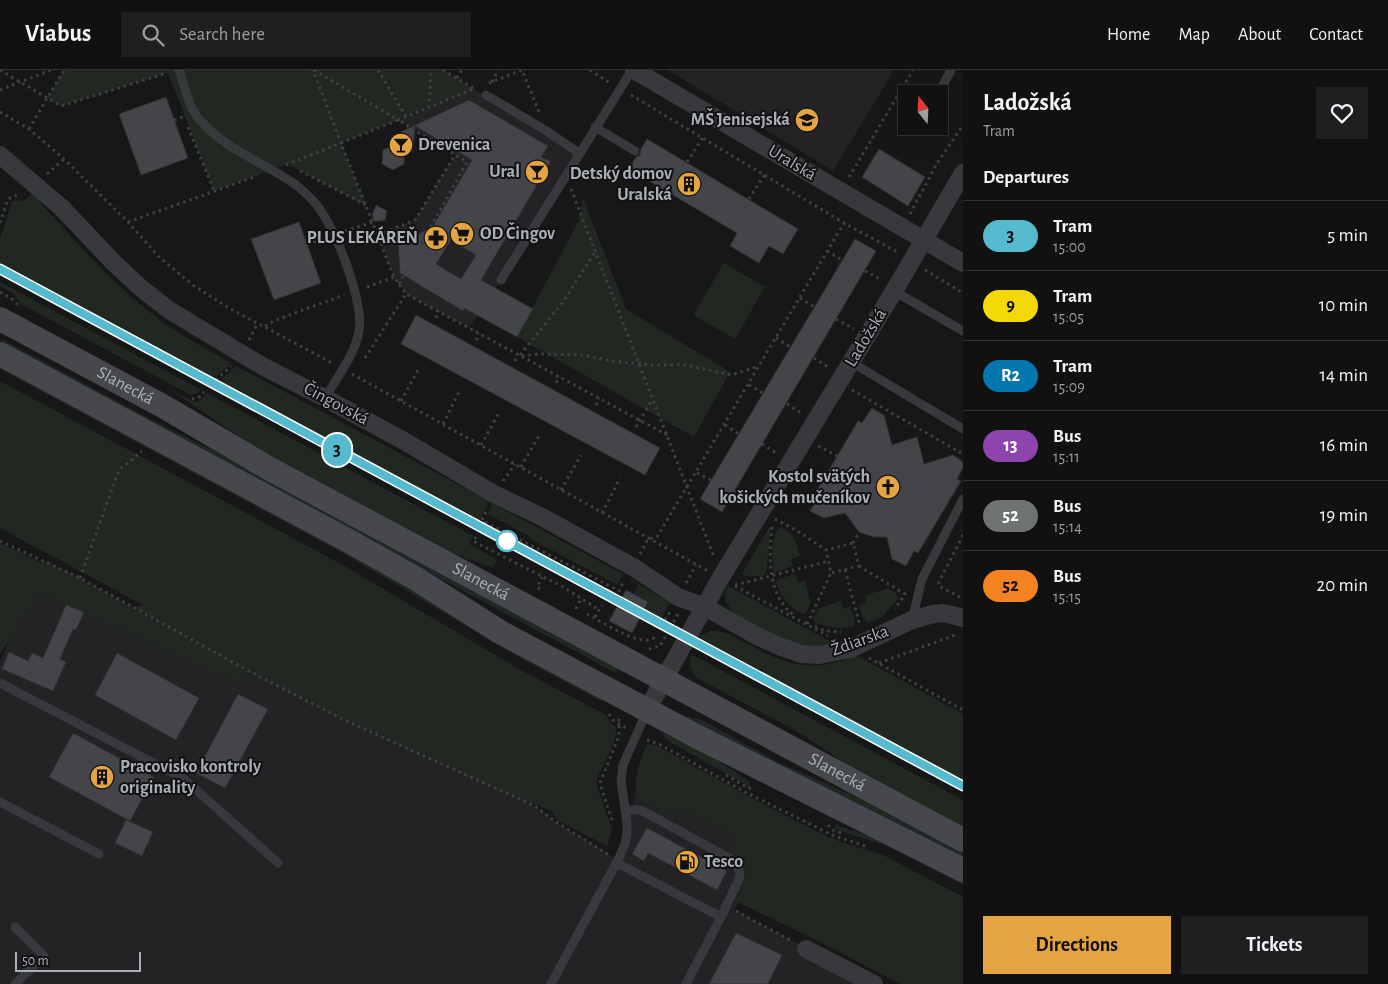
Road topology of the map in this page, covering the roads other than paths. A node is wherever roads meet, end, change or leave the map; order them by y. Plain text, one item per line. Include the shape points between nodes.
1 (179, 70) edge
2 (633, 70) edge
3 (951, 70) edge
4 (943, 85) edge
5 (486, 95) road end
6 (595, 127) junction
7 (635, 152) dead end
8 (579, 153) junction
9 (1, 157) edge
10 (963, 173) edge
11 (924, 240) junction
12 (963, 263) edge
13 (501, 280) dead end
14 (894, 291) junction
15 (0, 319) edge
16 (963, 331) edge
17 (0, 354) edge
18 (851, 362) junction
19 (325, 398) junction
20 (963, 429) edge
21 (963, 499) edge
22 (705, 607) junction
23 (963, 618) edge
24 (912, 620) junction
25 (663, 680) junction
26 (0, 683) edge
27 (647, 710) junction
28 (0, 802) edge
29 (626, 810) junction
30 (963, 840) edge
31 (99, 854) dead end
32 (618, 861) junction
33 (278, 863) dead end
34 (963, 870) edge
35 (721, 917) junction
36 (15, 927) dead end
37 (806, 949) road end
38 (853, 979) edge
39 (16, 984) edge
40 (551, 984) edge
41 (686, 984) edge
42 (874, 984) edge

1 - 19 lane via 194,113 200,120 241,152 297,186 320,210 334,235 354,292 360,328 356,344
2 - 6 lane
2 - 11 street, Uralská
3 - 4 lane
5 - 8 lane
6 - 7 lane
6 - 8 lane
8 - 13 lane
9 - 19 street, Čingovská via 62,208 113,262 169,310 264,367
10 - 11 street, Ladožská
11 - 12 street, Uralská
11 - 14 street, Ladožská
14 - 16 lane
14 - 18 street, Ladožská
15 - 25 main road, Slanecká via 161,405 270,469
17 - 27 main road, Slanecká via 347,540 500,632
18 - 20 lane
18 - 22 street, Ladožská
19 - 22 street, Čingovská via 494,494 640,571 678,597
21 - 24 lane via 922,579
22 - 24 street, Ždiarska via 757,636 801,654 819,655 848,641
22 - 25 street, Ladožská
23 - 24 street, Ždiarska via 944,613
25 - 27 street, Ladožská
25 - 30 main road, Slanecká
26 - 33 lane via 184,779
27 - 29 lane via 623,765 621,781
27 - 34 main road, Slanecká
28 - 31 lane
29 - 32 lane via 627,833
29 - 35 lane via 641,810 736,862 739,879
32 - 35 lane
32 - 40 lane
35 - 41 lane
36 - 39 lane via 44,956
37 - 38 street
38 - 42 street

